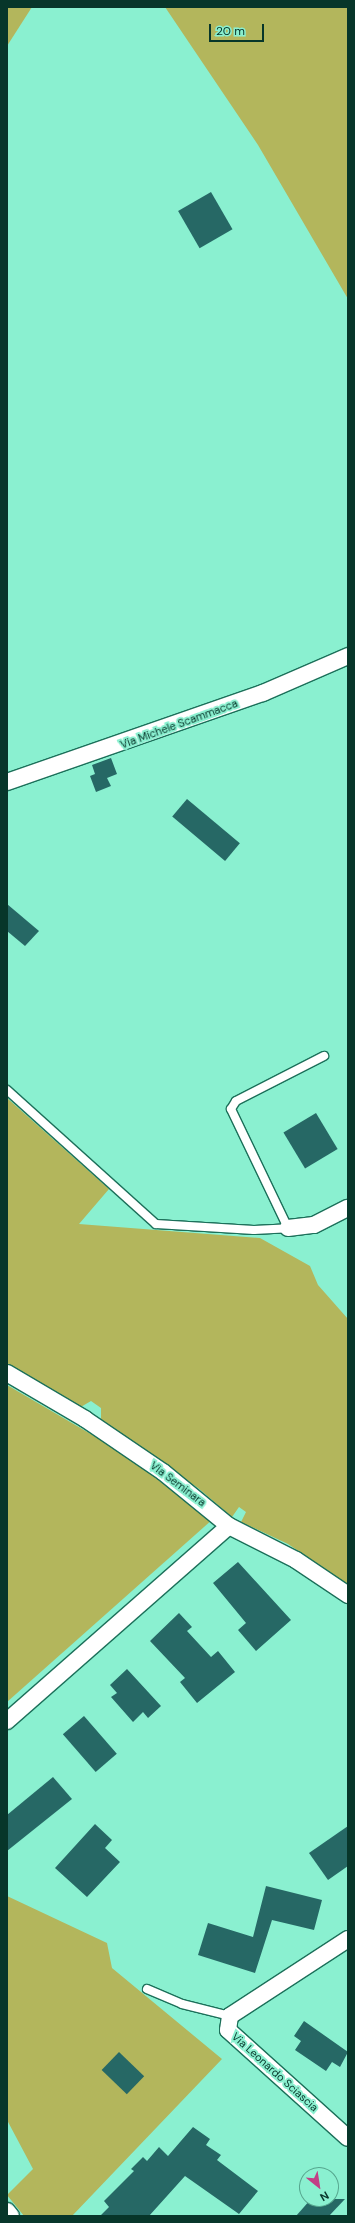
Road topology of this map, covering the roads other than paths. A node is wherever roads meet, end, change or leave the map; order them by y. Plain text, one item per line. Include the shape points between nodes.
1 (348, 656) edge
2 (7, 782) edge
3 (324, 1056) dead end
4 (7, 1090) edge
5 (348, 1208) edge
6 (288, 1228) junction
7 (7, 1374) edge
8 (229, 1526) junction
9 (348, 1595) edge
10 (7, 1721) edge
11 (348, 1939) edge
12 (147, 1989) dead end
13 (230, 2016) junction
14 (348, 2138) edge
15 (7, 2211) edge
16 (11, 2216) edge

1 - 2 street, Via Michele Scammacca via 256,696
3 - 6 lane via 236,1101 231,1109
4 - 6 lane via 156,1224 254,1230
5 - 6 street via 314,1225
7 - 8 street, Via Seminara via 98,1427 163,1472
8 - 9 street, Via Seminara via 296,1560
8 - 10 street
11 - 13 street, Via Leonardo Sciascia
12 - 13 lane via 182,2004
13 - 14 street, Via Leonardo Sciascia via 228,2030
15 - 16 street

